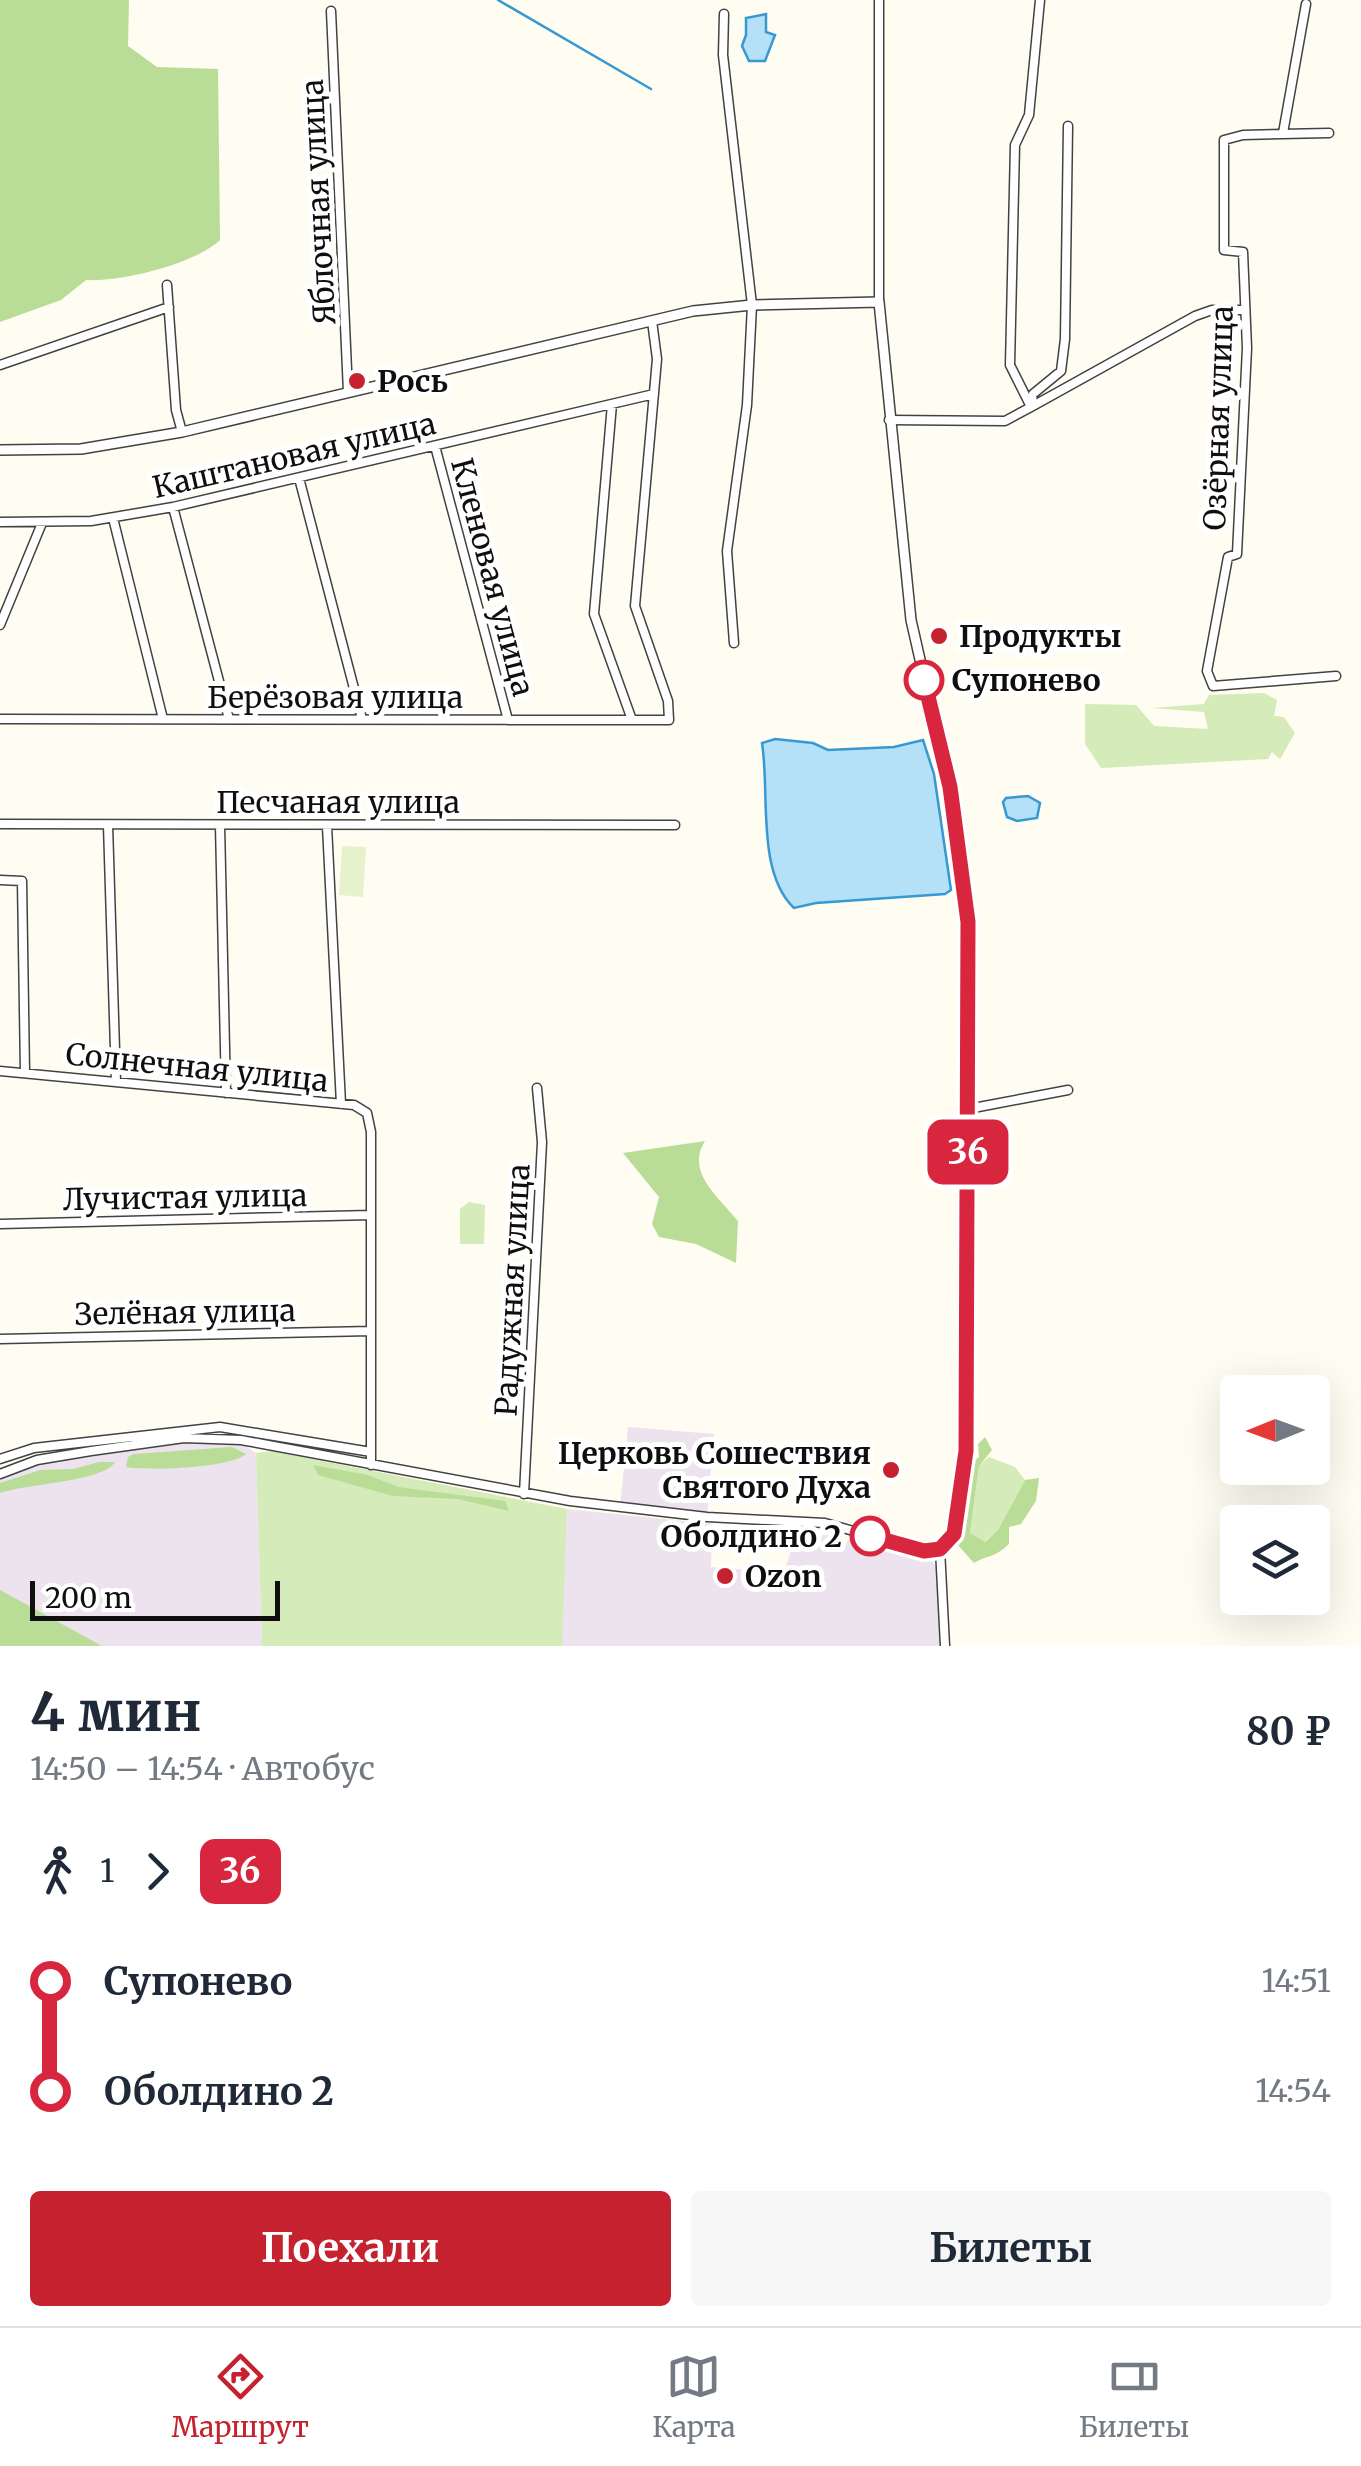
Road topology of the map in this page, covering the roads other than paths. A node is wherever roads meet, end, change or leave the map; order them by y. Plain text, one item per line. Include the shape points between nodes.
1 (880, 0) edge
2 (1040, 0) edge
3 (1306, 4) dead end
4 (331, 10) dead end
5 (724, 14) dead end
6 (1068, 126) dead end
7 (1329, 132) dead end
8 (1283, 133) junction
9 (167, 285) dead end
10 (879, 302) junction
11 (752, 305) junction
12 (168, 307) junction
13 (1245, 310) junction
14 (652, 321) junction
15 (0, 365) edge
16 (348, 392) junction
17 (654, 394) junction
18 (612, 404) junction
19 (1031, 407) junction
20 (890, 420) junction
21 (182, 432) junction
22 (436, 446) junction
23 (0, 450) edge
24 (299, 478) junction
25 (173, 507) junction
26 (112, 518) junction
27 (0, 522) edge
28 (42, 522) junction
29 (0, 625) edge
30 (734, 643) dead end
31 (1336, 676) dead end
32 (0, 718) edge
33 (163, 719) junction
34 (228, 719) junction
35 (362, 720) junction
36 (508, 720) junction
37 (632, 720) junction
38 (0, 824) edge
39 (108, 825) junction
40 (220, 825) junction
41 (327, 826) junction
42 (675, 826) dead end
43 (0, 880) edge
44 (0, 1071) edge
45 (25, 1073) junction
46 (116, 1082) junction
47 (536, 1088) dead end
48 (1068, 1090) dead end
49 (226, 1092) junction
50 (341, 1104) junction
51 (968, 1109) junction
52 (371, 1215) junction
53 (0, 1224) edge
54 (370, 1330) junction
55 (0, 1339) edge
56 (371, 1452) junction
57 (0, 1459) edge
58 (370, 1465) junction
59 (0, 1474) edge
60 (524, 1494) junction
61 (940, 1549) junction
62 (945, 1646) edge

1 - 10 street
2 - 19 street via 1029,114 1015,145 1010,364
3 - 8 street
4 - 16 street, Яблочная улица
5 - 11 street
6 - 19 street via 1061,372 1032,394
7 - 8 street, Озёрная улица
8 - 13 street, Озёрная улица via 1224,140 1224,250 1243,252
9 - 12 street
10 - 11 street
10 - 20 street
11 - 14 street
11 - 30 street via 728,551
12 - 15 street
12 - 21 street
13 - 19 street via 1196,316
13 - 31 street, Озёрная улица via 1237,554 1228,557 1207,672 1212,686
14 - 16 street
14 - 17 street
16 - 21 street
17 - 18 street, Каштановая улица
17 - 37 street, Берёзовая улица via 635,606 669,720
18 - 22 street, Каштановая улица
18 - 37 street via 594,614
19 - 20 street via 1005,420
20 - 51 street via 911,620 950,787 967,914
21 - 23 street via 81,449
22 - 24 street, Каштановая улица
22 - 36 street, Кленовая улица
24 - 25 street, Каштановая улица
24 - 35 street
25 - 26 street, Каштановая улица
25 - 34 street
26 - 28 street, Каштановая улица
26 - 33 street
27 - 28 street, Каштановая улица
28 - 29 street
32 - 33 street, Берёзовая улица
33 - 34 street, Берёзовая улица
34 - 35 street, Берёзовая улица
35 - 36 street, Берёзовая улица
36 - 37 street, Берёзовая улица
38 - 39 street, Песчаная улица
39 - 40 street, Песчаная улица
39 - 46 street
40 - 41 street, Песчаная улица
40 - 49 street
41 - 42 street, Песчаная улица
41 - 50 street
43 - 45 street via 22,880
44 - 45 street, Солнечная улица
45 - 46 street, Солнечная улица
46 - 49 street, Солнечная улица
47 - 60 street, Радужная улица via 542,1142
48 - 51 street
49 - 50 street, Солнечная улица
50 - 52 street, Солнечная улица via 367,1112
51 - 61 street via 966,1451 954,1534
52 - 53 street, Лучистая улица
52 - 54 street
54 - 55 street, Зелёная улица
54 - 56 street
56 - 57 street via 220,1427 34,1448
56 - 58 street
58 - 59 street via 241,1440 184,1438 37,1460
58 - 60 street
60 - 61 street via 706,1517 825,1522 924,1551
61 - 62 street

